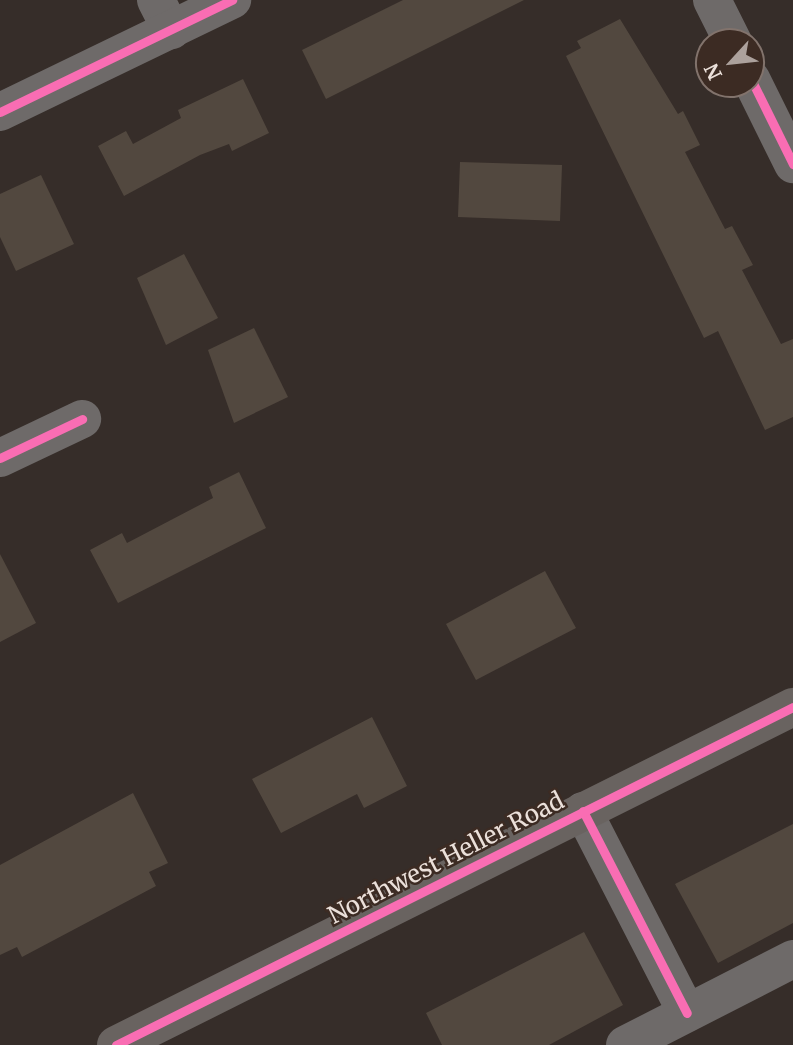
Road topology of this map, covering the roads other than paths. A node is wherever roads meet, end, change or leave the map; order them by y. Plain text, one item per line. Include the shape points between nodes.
1 (232, 0) edge
2 (712, 0) edge
3 (164, 15) edge
4 (726, 28) edge
5 (760, 98) edge
6 (0, 112) edge
7 (793, 164) edge
8 (82, 419) dead end
9 (0, 457) edge
10 (793, 707) edge
11 (583, 811) junction
12 (793, 959) edge
13 (687, 1013) junction
14 (140, 1040) edge
15 (625, 1045) edge

1 - 3 street
2 - 4 street
3 - 6 street
5 - 7 street
8 - 9 street
10 - 11 street, Northwest Heller Road
11 - 13 street
11 - 14 street, Northwest Heller Road
12 - 13 street
13 - 15 street

